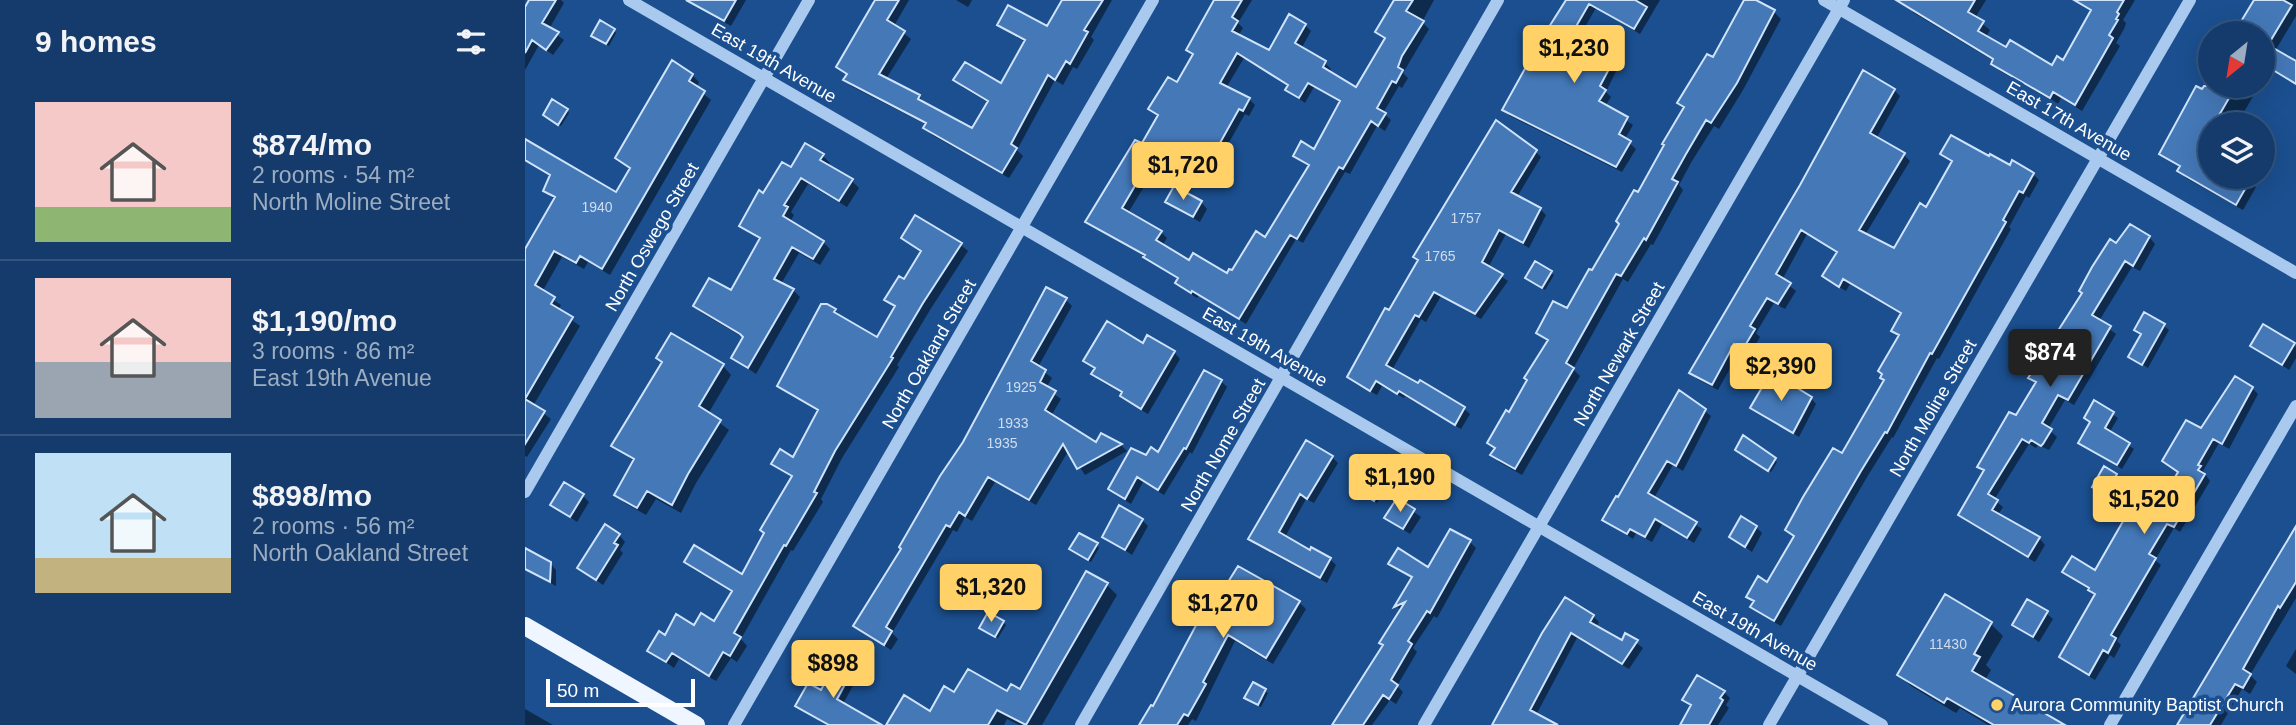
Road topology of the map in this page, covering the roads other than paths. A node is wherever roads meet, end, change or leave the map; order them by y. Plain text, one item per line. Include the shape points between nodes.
1 (629, 0) edge
2 (809, 0) edge
3 (1153, 0) edge
4 (1499, 0) edge
5 (1824, 0) edge
6 (2190, 0) edge
7 (1842, 5) edge
8 (764, 77) junction
9 (2098, 159) junction
10 (1023, 227) junction
11 (2296, 273) edge
12 (1283, 377) junction
13 (2296, 406) edge
14 (525, 492) edge
15 (1539, 527) junction
16 (525, 626) edge
17 (1798, 676) junction
18 (696, 725) edge
19 (734, 725) edge
20 (1081, 725) edge
21 (1424, 725) edge
22 (1769, 725) edge
23 (1882, 725) edge
24 (2110, 725) edge

1 - 8 street, East 19th Avenue
2 - 8 street, North Oswego Street
3 - 10 street, North Oakland Street
4 - 12 street, North Nome Street
5 - 7 street, East 17th Avenue
6 - 9 street, North Moline Street
7 - 9 street, East 17th Avenue
7 - 15 street, North Newark Street
8 - 10 street, East 19th Avenue
8 - 14 street, North Oswego Street
9 - 11 street, East 17th Avenue
9 - 17 street, North Moline Street
10 - 12 street, East 19th Avenue
10 - 19 street, North Oakland Street
12 - 15 street, East 19th Avenue
12 - 20 street, North Nome Street
13 - 24 street
15 - 17 street, East 19th Avenue
15 - 21 street, North Newark Street
16 - 18 main road
17 - 22 street, North Moline Street
17 - 23 street, East 19th Avenue

